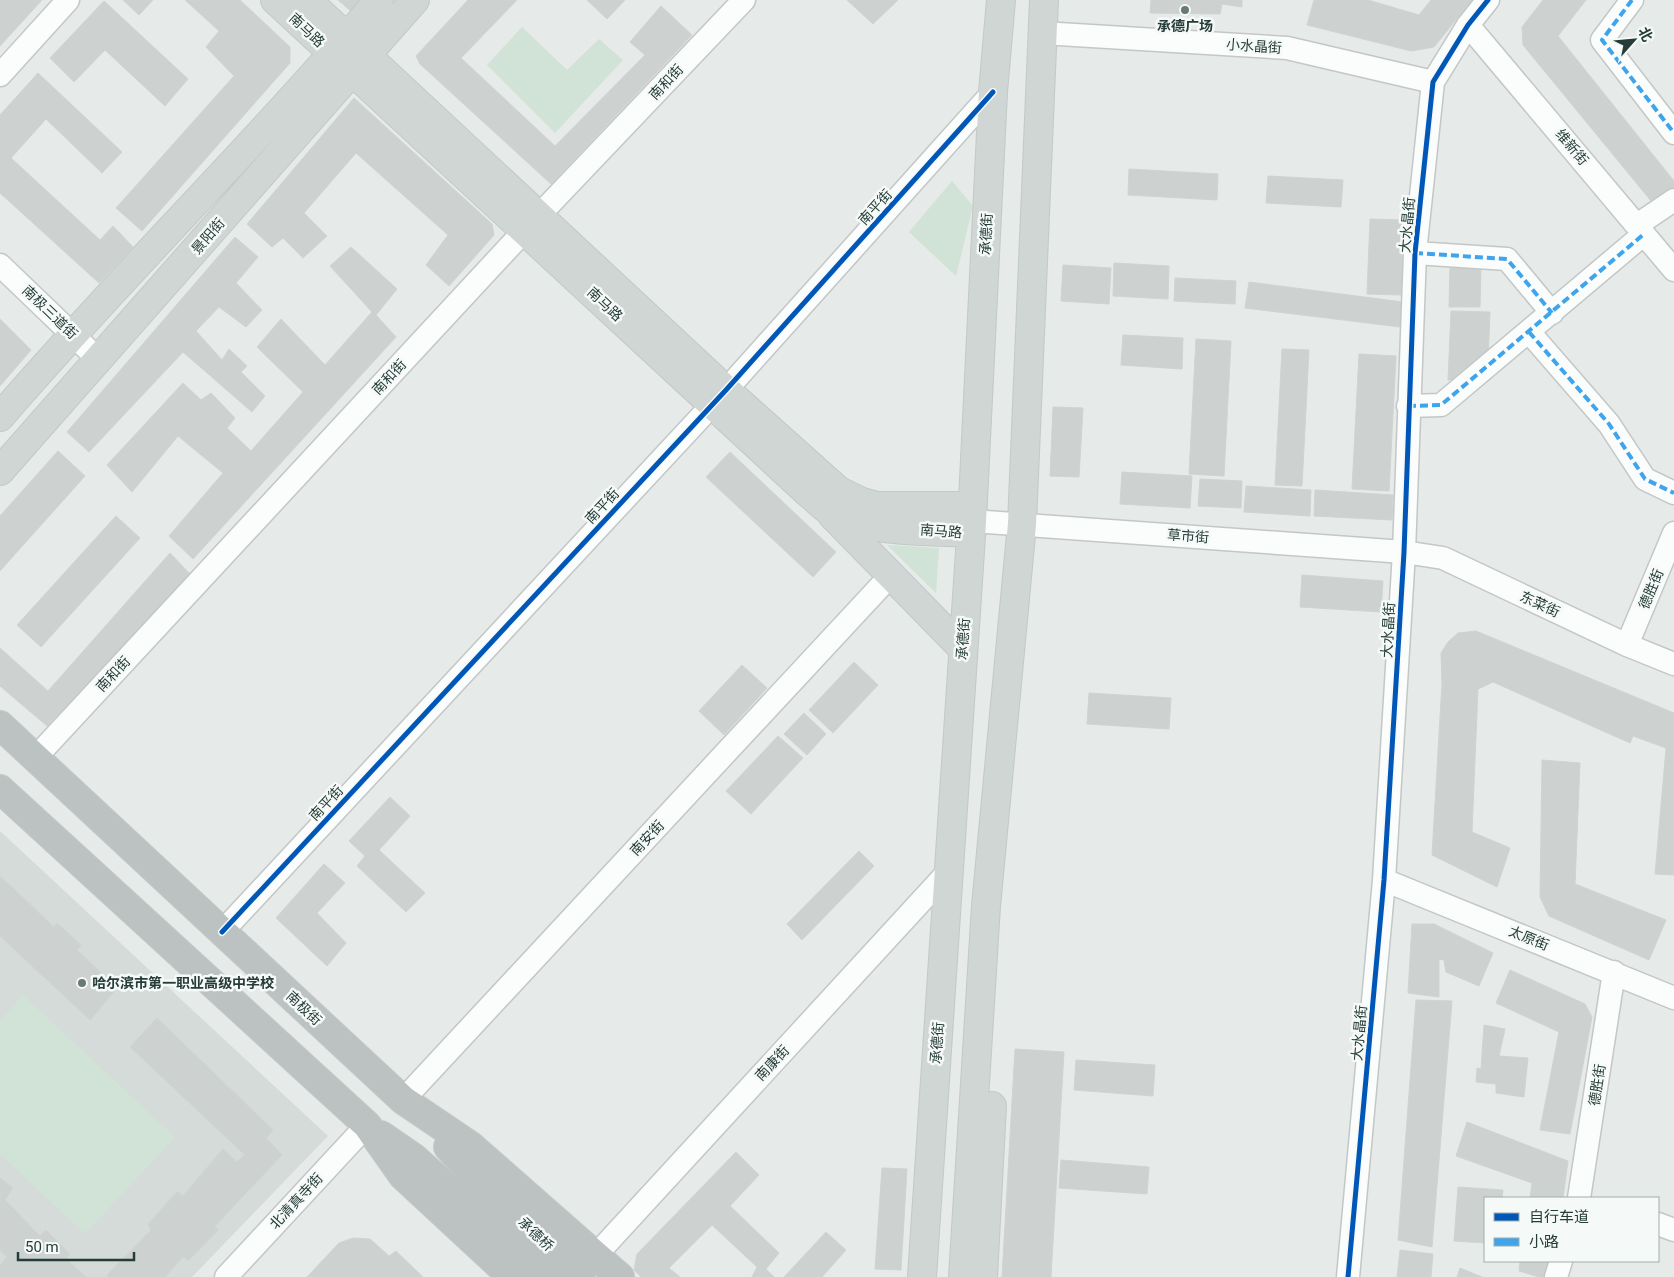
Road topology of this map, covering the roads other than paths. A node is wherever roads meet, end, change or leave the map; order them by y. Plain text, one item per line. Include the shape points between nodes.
1 (68, 0) edge
2 (275, 0) edge
3 (307, 0) edge
4 (379, 0) edge
5 (415, 0) edge
6 (744, 0) edge
7 (1001, 0) edge
8 (1044, 0) edge
9 (1488, 0) edge
10 (1632, 0) edge
11 (1468, 25) junction
12 (1042, 33) junction
13 (350, 54) junction
14 (0, 75) edge
15 (1432, 82) junction
16 (993, 92) junction
17 (1674, 133) edge
18 (1674, 200) edge
19 (532, 223) junction
20 (1641, 229) junction
21 (1415, 253) junction
22 (0, 265) edge
23 (1674, 270) edge
24 (1552, 313) junction
25 (1529, 332) junction
26 (72, 333) junction
27 (99, 360) junction
28 (719, 397) junction
29 (1408, 406) junction
30 (0, 417) edge
31 (0, 471) edge
32 (1674, 493) edge
33 (819, 502) junction
34 (972, 520) junction
35 (1022, 524) junction
36 (1674, 533) edge
37 (1404, 552) junction
38 (891, 575) junction
39 (1628, 645) junction
40 (962, 648) junction
41 (1674, 664) edge
42 (1005, 688) junction
43 (0, 726) edge
44 (36, 757) junction
45 (0, 789) edge
46 (948, 872) junction
47 (1384, 880) junction
48 (222, 932) junction
49 (1614, 972) junction
50 (1674, 998) edge
51 (403, 1100) junction
52 (366, 1125) junction
53 (1585, 1196) edge
54 (480, 1198) junction
55 (1659, 1224) edge
56 (1674, 1230) edge
57 (1561, 1262) edge
58 (588, 1266) edge
59 (226, 1277) edge
60 (512, 1277) edge
61 (547, 1277) edge
62 (620, 1277) edge
63 (922, 1277) edge
64 (963, 1277) edge
65 (983, 1277) edge
66 (1348, 1277) edge
67 (1556, 1277) edge

1 - 14 street
2 - 13 main road, 南马路
3 - 13 main road, 南马路
4 - 13 main road, 景阳街
5 - 13 main road, 景阳街
6 - 19 street, 南和街
7 - 16 main road, 承德街
8 - 12 main road
9 - 11 street, 大水晶街
10 - 17 street via 1602,40
11 - 15 street, 大水晶街
11 - 20 street, 维新街
12 - 15 street, 小水晶街 via 1287,48
12 - 35 main road
13 - 19 main road, 南马路
13 - 26 main road, 景阳街
13 - 27 main road, 景阳街
15 - 21 street, 大水晶街
16 - 28 street, 南平街
16 - 34 main road, 承德街
18 - 20 street
19 - 28 main road, 南马路
19 - 44 street, 南和街
20 - 23 street, 维新街
20 - 24 street
21 - 24 street via 1508,259
21 - 29 street, 大水晶街
22 - 26 street, 南极三道街
24 - 25 street
25 - 29 street via 1441,405
25 - 32 street via 1609,424 1645,479
26 - 27 street, 南极三道街
26 - 30 main road, 景阳街
27 - 31 main road, 景阳街
28 - 33 main road, 南马路
28 - 34 main road, 南马路 via 839,491 877,506
28 - 48 street, 南平街
29 - 37 street, 大水晶街
33 - 34 main road, 南马路 via 835,515 852,522 878,526
33 - 38 main road
34 - 35 street, 草市街
34 - 40 main road, 承德街
35 - 37 street, 草市街
35 - 42 main road
36 - 39 street, 德胜街
37 - 39 street, 东菜街 via 1443,558
37 - 47 street, 大水晶街
38 - 40 main road
38 - 51 street, 南安街
39 - 41 street, 东菜街
40 - 46 main road, 承德街
42 - 64 main road via 986,906
42 - 65 main road via 1006,866
43 - 44 highway, 南极街
44 - 48 highway, 南极街
45 - 52 highway
46 - 58 street, 南康街
46 - 63 main road, 承德街
47 - 49 street, 太原街
47 - 66 street, 大水晶街
48 - 51 highway, 南极街
49 - 50 street, 太原街
49 - 53 street, 德胜街
51 - 54 highway
51 - 58 highway, 南极街 via 471,1146
52 - 54 highway
52 - 59 street, 北清真寺街
52 - 60 highway via 403,1176
54 - 58 highway, 承德桥
54 - 61 highway, 承德桥
55 - 56 street
57 - 67 street
58 - 62 highway, 南极街

